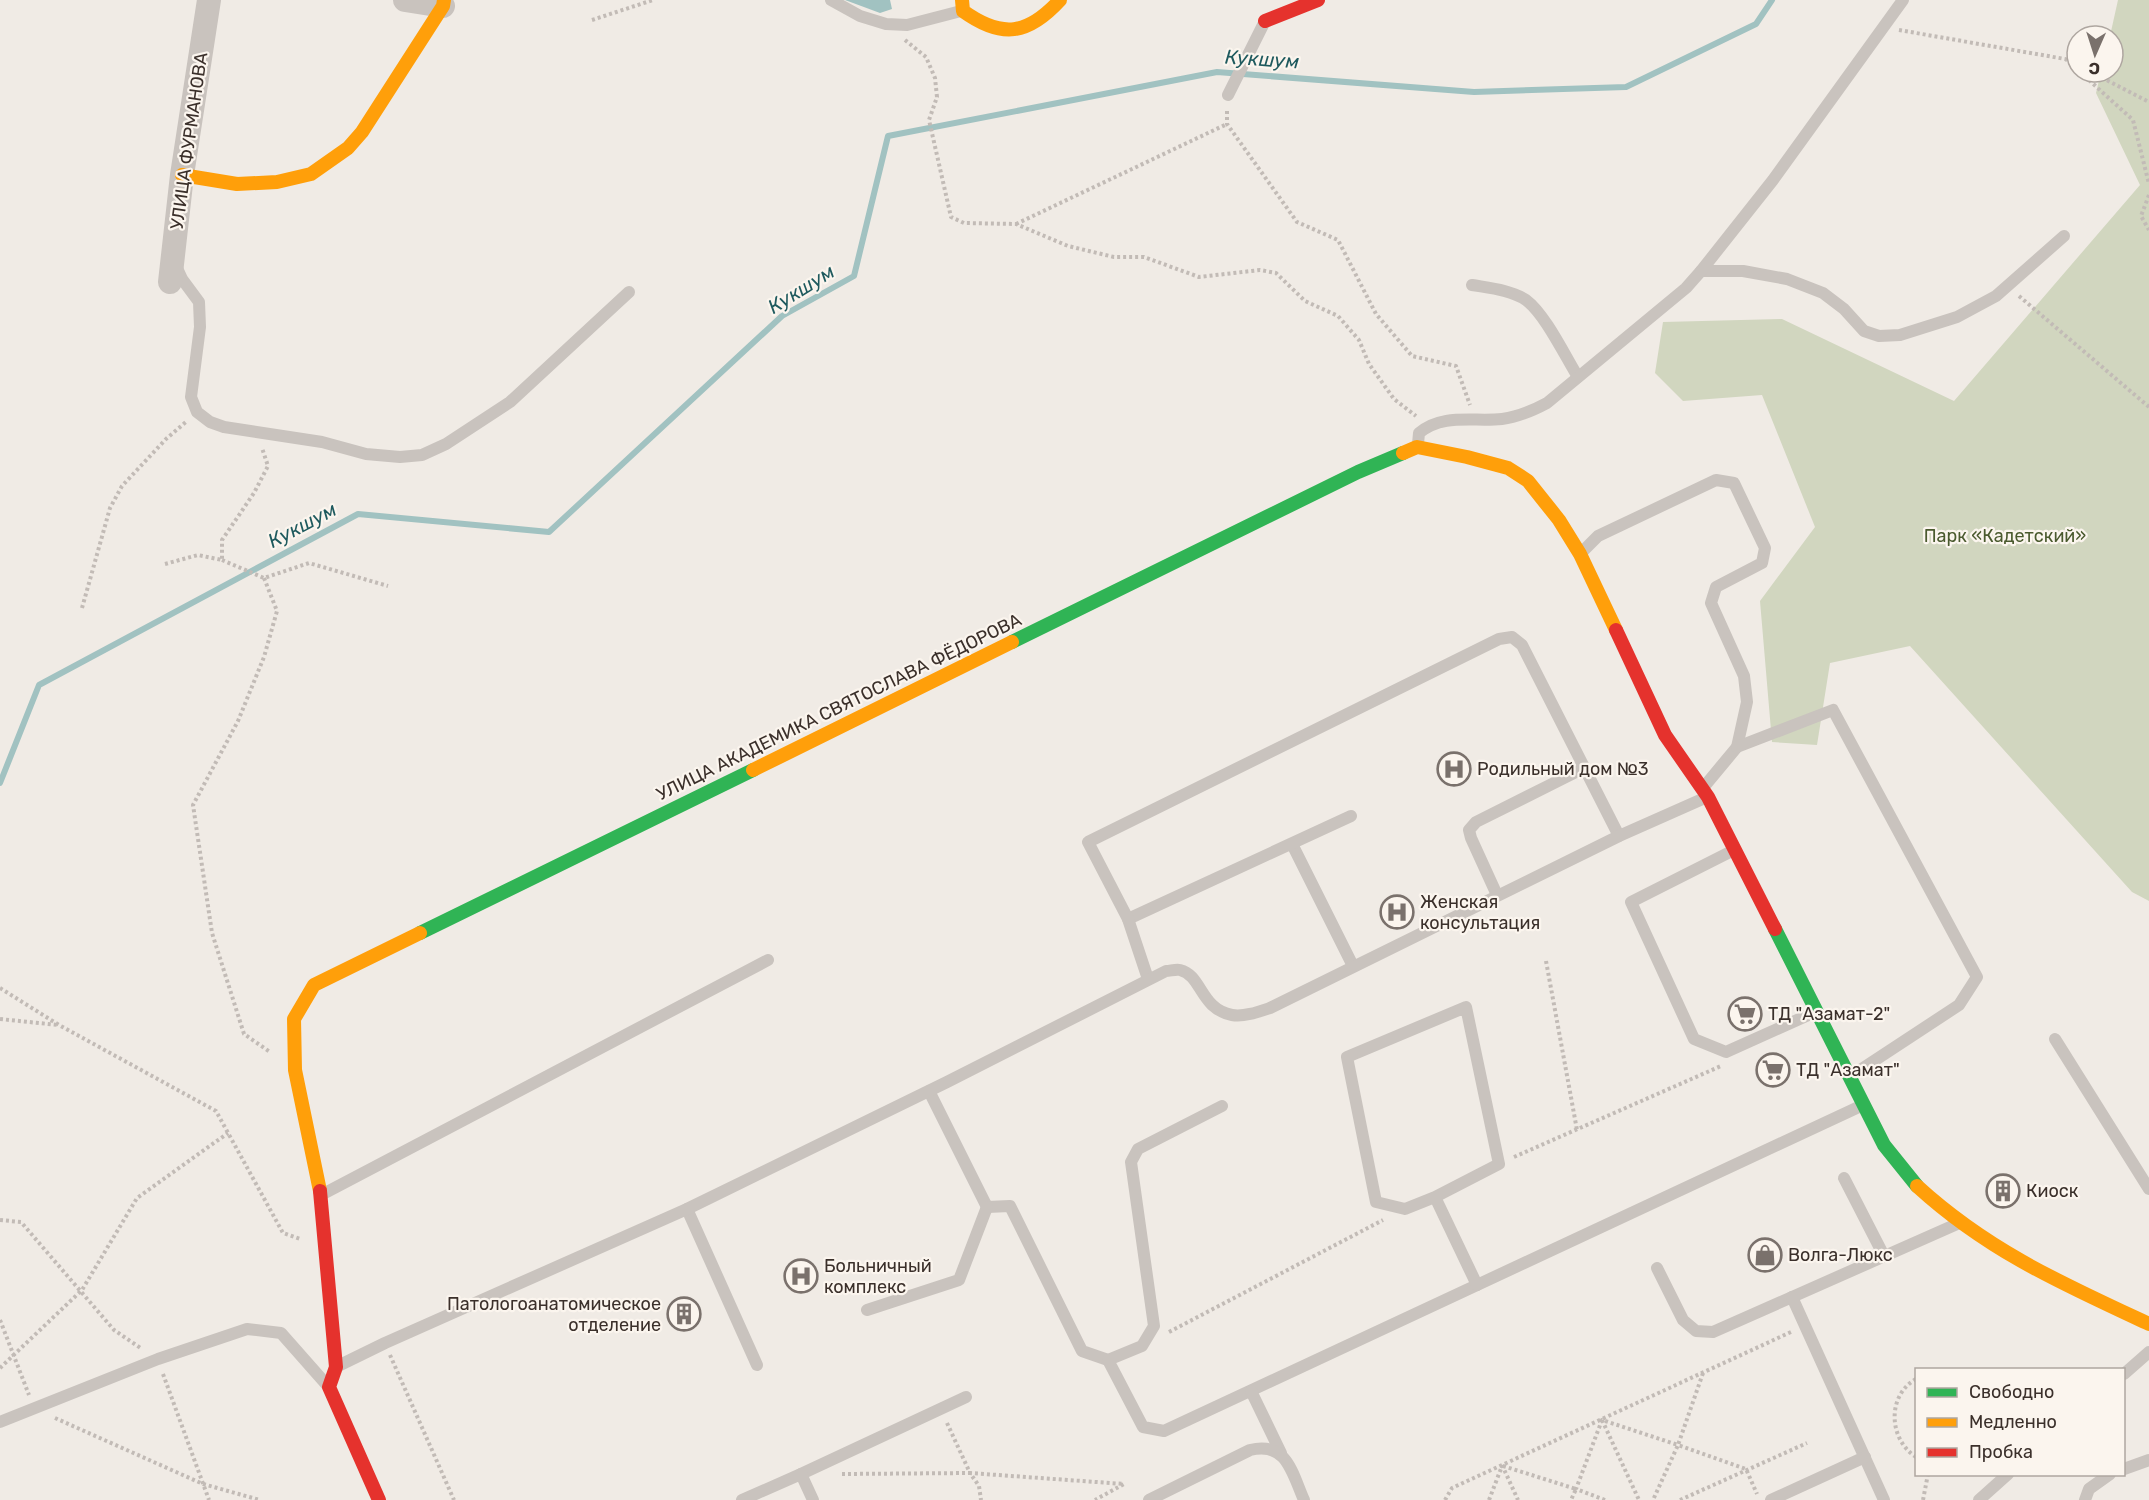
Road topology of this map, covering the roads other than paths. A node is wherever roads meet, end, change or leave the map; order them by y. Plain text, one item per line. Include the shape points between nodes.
1 (209, 0) edge
2 (405, 0) edge
3 (831, 0) edge
4 (1060, 0) edge
5 (1318, 0) edge
6 (1903, 0) edge
7 (443, 3) edge
8 (962, 5) edge
9 (1265, 21) joint
10 (1228, 95) road end
11 (182, 175) junction
12 (2064, 236) dead end
13 (172, 258) junction
14 (1701, 271) junction
15 (170, 282) dead end
16 (1472, 285) dead end
17 (629, 292) dead end
18 (1578, 377) junction
19 (1418, 447) junction
20 (1580, 554) junction
21 (1737, 747) junction
22 (1584, 768) junction
23 (1705, 793) junction
24 (1352, 816) dead end
25 (1619, 836) junction
26 (1292, 844) junction
27 (1735, 850) junction
28 (1497, 895) junction
29 (1128, 919) junction
30 (768, 960) dead end
31 (1353, 966) junction
32 (1148, 979) junction
33 (1816, 1011) junction
34 (2055, 1039) dead end
35 (1850, 1077) junction
36 (928, 1090) junction
37 (1864, 1105) junction
38 (1222, 1106) dead end
39 (1844, 1178) dead end
40 (2149, 1189) edge
41 (321, 1195) junction
42 (1435, 1197) junction
43 (987, 1207) junction
44 (687, 1209) junction
45 (1960, 1223) junction
46 (1884, 1256) junction
47 (1657, 1268) dead end
48 (1477, 1285) junction
49 (1792, 1298) junction
50 (867, 1310) dead end
51 (2149, 1324) edge
52 (2149, 1352) edge
53 (1108, 1360) junction
54 (757, 1365) dead end
55 (336, 1367) junction
56 (2125, 1373) edge
57 (329, 1387) junction
58 (1251, 1391) junction
59 (966, 1396) dead end
60 (0, 1422) edge
61 (1281, 1453) junction
62 (1865, 1457) junction
63 (2149, 1460) edge
64 (2125, 1469) edge
65 (801, 1474) junction
66 (2006, 1476) edge
67 (2107, 1476) edge
68 (379, 1500) edge
69 (742, 1500) edge
70 (813, 1500) edge
71 (1149, 1500) edge
72 (1304, 1500) edge
73 (1771, 1500) edge
74 (1884, 1500) edge
75 (1979, 1500) edge
76 (2085, 1500) edge

1 - 11 street, УЛИЦА ФУРМАНОВА
2 - 7 street
3 - 8 lane via 860,16 907,26
4 - 8 street via 1031,25 1007,30 986,26
5 - 9 street
6 - 14 lane via 1773,180
7 - 11 street via 362,132 348,148 311,174 277,182 237,184
9 - 10 lane
11 - 13 street, УЛИЦА ФУРМАНОВА
12 - 14 lane via 1996,296 1957,317 1900,335 1879,336 1864,331 1823,293 1787,279 1743,271
13 - 15 street, УЛИЦА ФУРМАНОВА
13 - 17 lane via 199,302 200,327 191,397 197,412 210,422 400,458 422,455 446,444 510,402
14 - 18 lane via 1686,288
16 - 18 lane via 1525,300 1540,315
18 - 19 lane via 1533,411 1503,419 1449,420 1429,426 1419,433
19 - 20 street via 1508,468 1528,481
19 - 41 street, УЛИЦА АКАДЕМИКА СВЯТОСЛАВА ФЁДОРОВА via 1358,472 314,984 294,1019 295,1070
20 - 21 lane via 1598,536 1716,480 1734,483 1765,548 1762,563 1716,587 1711,603 1744,676 1747,702
20 - 23 street via 1665,735
21 - 23 lane
21 - 35 lane via 1833,710 1977,977 1959,1005
22 - 25 lane
22 - 28 lane via 1476,822 1469,830
22 - 29 lane via 1522,645 1512,637 1499,639 1088,842
23 - 25 lane
23 - 27 street
24 - 26 lane
25 - 28 lane
26 - 29 lane
26 - 31 lane
27 - 33 street
27 - 33 lane via 1631,902 1694,1039 1726,1052
28 - 31 lane
29 - 32 lane
30 - 41 lane
31 - 32 lane via 1269,1008 1234,1015 1218,1011 1191,975 1179,969
32 - 36 lane
33 - 35 street
34 - 40 lane
35 - 37 street
36 - 43 lane
36 - 44 lane
37 - 45 street via 1890,1155 1911,1181
37 - 48 lane
38 - 53 lane via 1138,1149 1131,1162 1154,1326 1142,1346
39 - 46 lane
41 - 55 street
42 - 42 lane via 1499,1164 1466,1007 1347,1057 1376,1202 1406,1209
42 - 48 lane
43 - 50 lane via 960,1280
43 - 53 lane via 1010,1206 1082,1351
44 - 54 lane
44 - 55 lane
45 - 46 lane
45 - 51 street via 2038,1272
46 - 49 lane
47 - 49 lane via 1683,1320 1696,1331 1713,1332
48 - 58 lane
49 - 62 lane
52 - 56 lane
53 - 58 lane via 1143,1427 1164,1431
55 - 57 street
57 - 60 lane via 281,1333 247,1329 158,1359
57 - 68 street
58 - 61 lane
59 - 65 lane
61 - 71 lane via 1271,1448 1250,1450
61 - 72 lane
62 - 73 lane
62 - 74 lane
63 - 64 lane
65 - 69 lane
65 - 70 lane
66 - 75 lane
67 - 76 lane via 2089,1489

